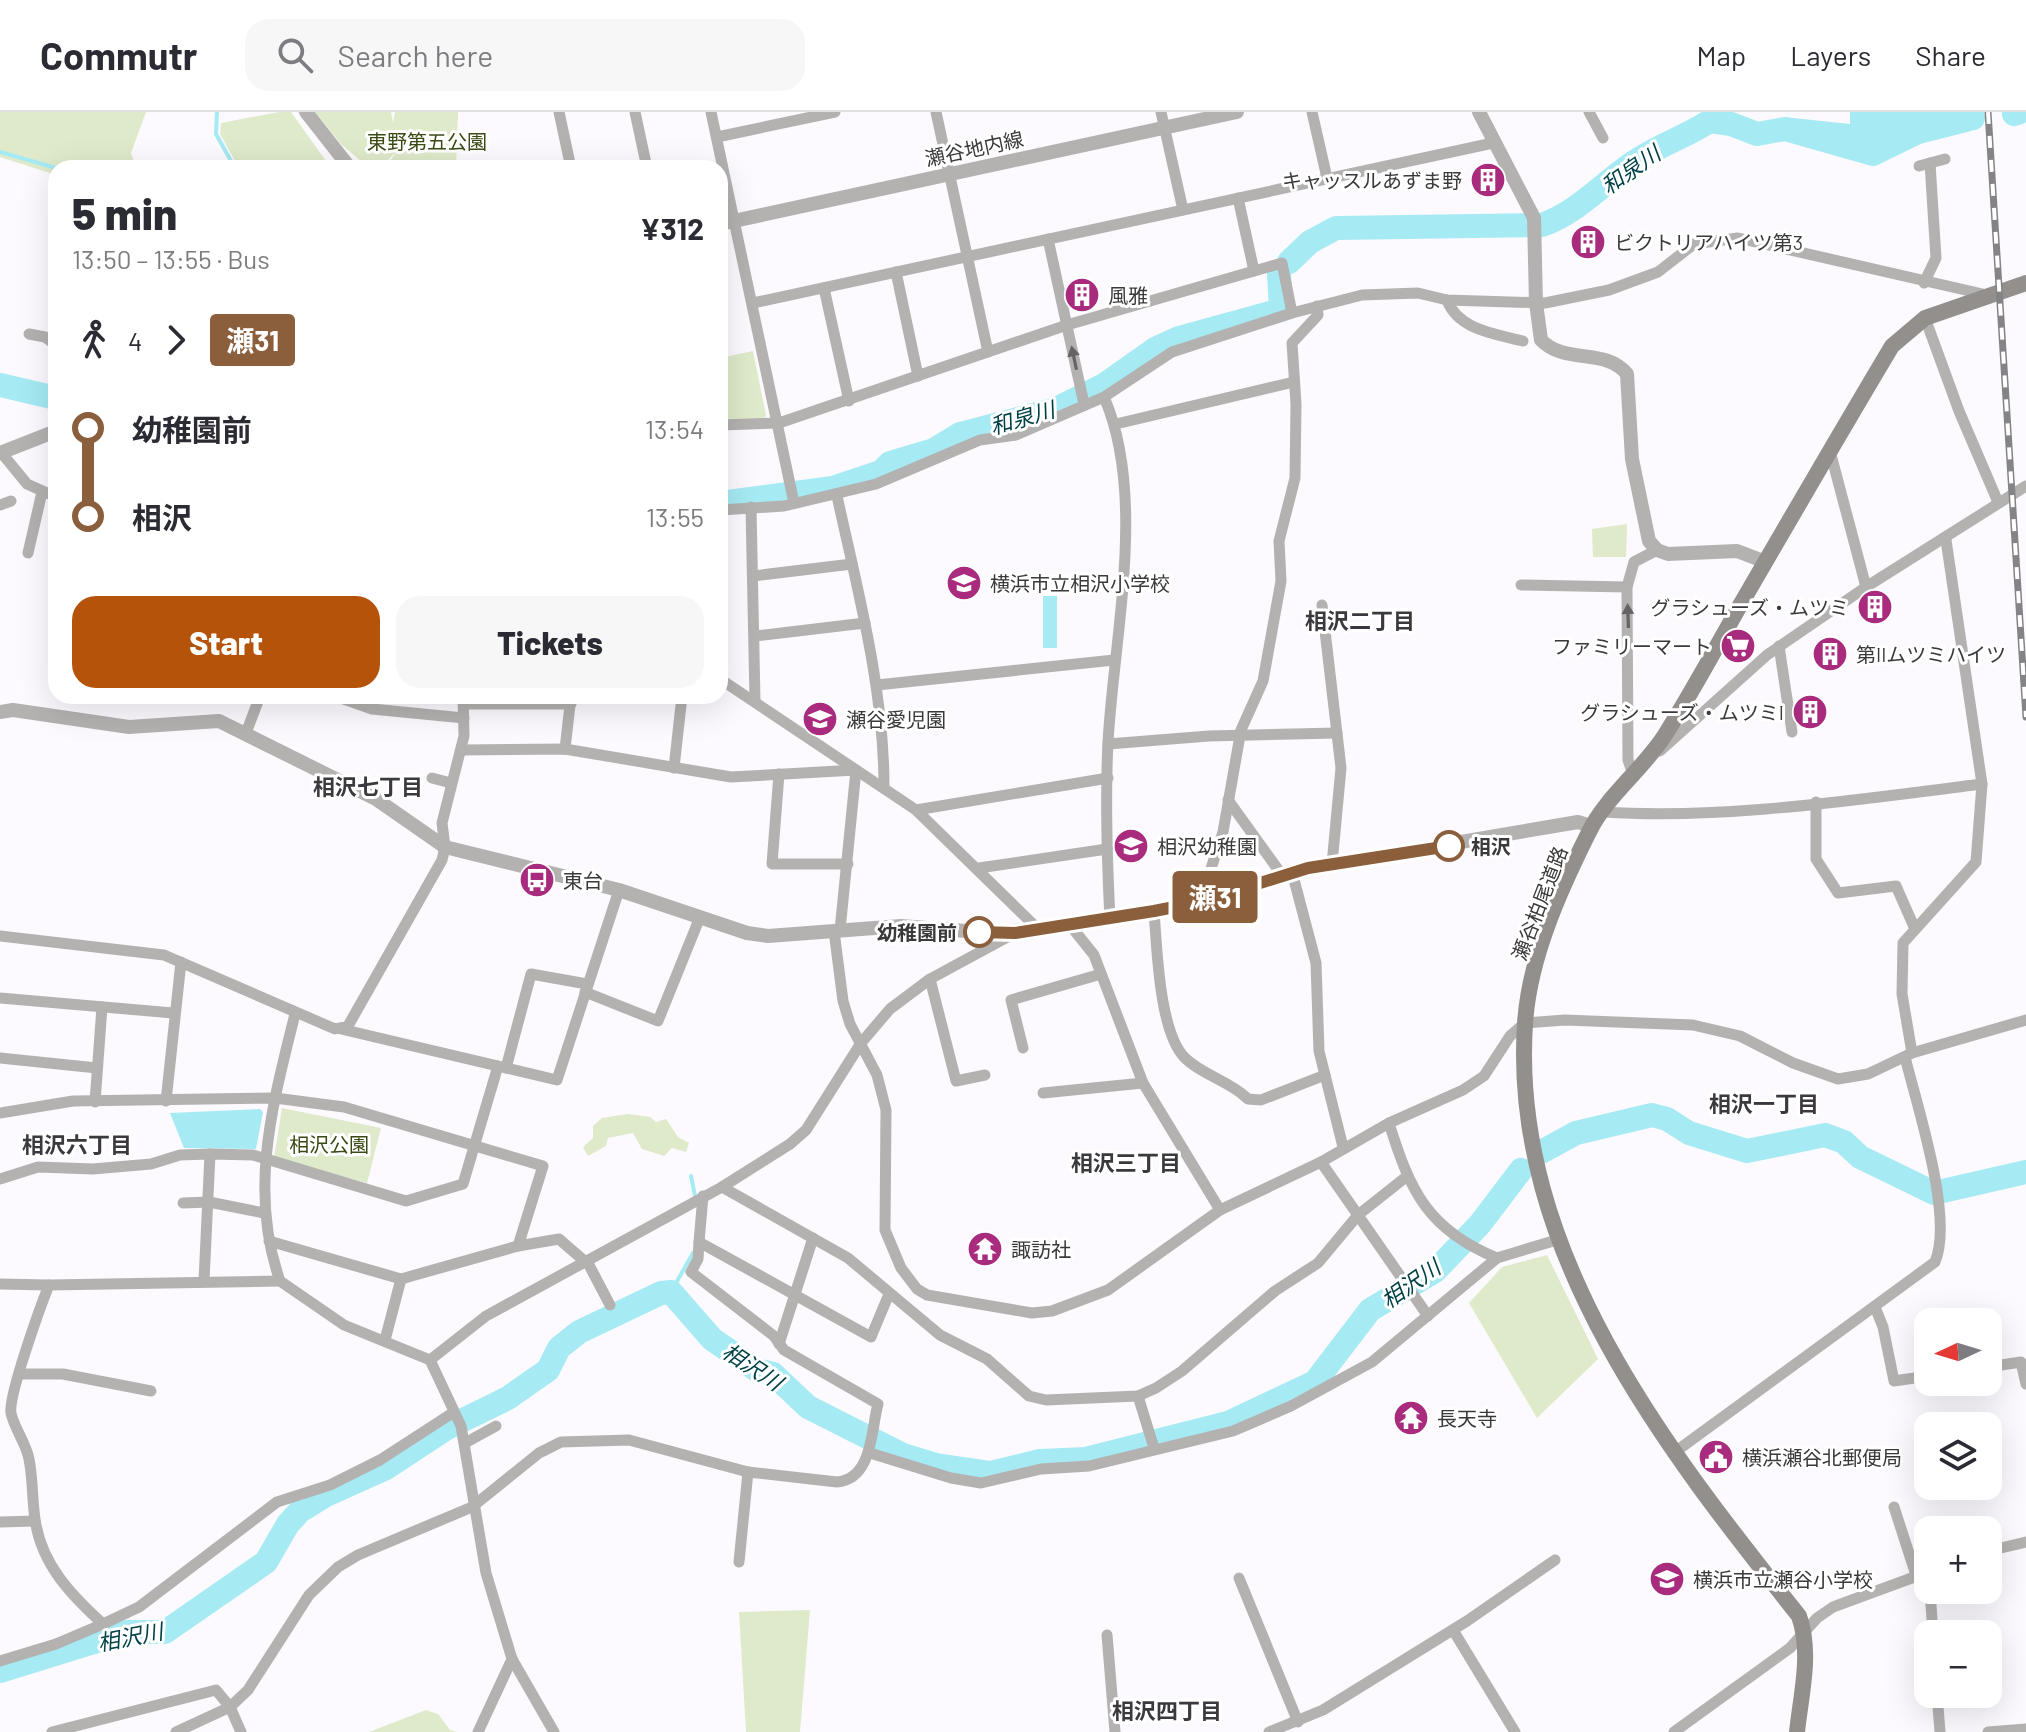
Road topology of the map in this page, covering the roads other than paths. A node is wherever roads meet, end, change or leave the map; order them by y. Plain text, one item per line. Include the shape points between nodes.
1 (306, 112) edge
2 (559, 112) edge
3 (635, 112) edge
4 (711, 112) edge
5 (835, 112) edge
6 (936, 112) edge
7 (1161, 112) edge
8 (1237, 112) edge
9 (1312, 112) edge
10 (1479, 112) edge
11 (1589, 112) edge
12 (788, 117) edge
13 (1165, 128) junction
14 (717, 137) junction
15 (1603, 138) dead end
16 (1493, 143) junction
17 (1945, 159) dead end
18 (344, 160) edge
19 (569, 160) edge
20 (645, 160) edge
21 (720, 160) edge
22 (950, 174) junction
23 (1327, 178) junction
24 (1238, 198) junction
25 (1183, 210) junction
26 (728, 222) edge
27 (728, 225) edge
28 (1048, 239) junction
29 (968, 257) junction
30 (1254, 271) junction
31 (896, 272) junction
32 (1924, 283) junction
33 (2026, 283) edge
34 (824, 288) junction
35 (1988, 295) junction
36 (1447, 300) junction
37 (753, 303) junction
38 (1536, 303) junction
39 (1317, 306) junction
40 (1292, 313) junction
41 (1925, 318) junction
42 (1067, 325) junction
43 (29, 334) dead end
44 (48, 339) edge
45 (1523, 341) dead end
46 (988, 352) junction
47 (918, 376) junction
48 (1294, 382) junction
49 (1104, 397) junction
50 (1083, 398) junction
51 (849, 401) junction
52 (779, 423) junction
53 (1116, 424) junction
54 (728, 425) edge
55 (48, 434) edge
56 (1830, 451) junction
57 (1, 452) edge
58 (2026, 486) edge
59 (42, 492) junction
60 (48, 494) edge
61 (837, 496) junction
62 (792, 498) junction
63 (1998, 502) junction
64 (751, 507) junction
65 (728, 509) edge
66 (1946, 540) junction
67 (1657, 550) junction
68 (28, 553) dead end
69 (1766, 562) junction
70 (852, 564) junction
71 (753, 576) junction
72 (1521, 585) dead end
73 (1627, 587) junction
74 (1866, 587) junction
75 (1322, 605) dead end
76 (865, 623) junction
77 (755, 636) junction
78 (1779, 646) junction
79 (1114, 660) junction
80 (728, 684) edge
81 (877, 685) junction
82 (755, 700) junction
83 (257, 704) edge
84 (358, 704) edge
85 (464, 704) edge
86 (571, 704) edge
87 (681, 704) edge
88 (0, 712) edge
89 (464, 718) junction
90 (1792, 732) dead end
91 (246, 733) junction
92 (1337, 733) junction
93 (1239, 737) junction
94 (1108, 744) junction
95 (565, 749) junction
96 (461, 750) junction
97 (674, 768) junction
98 (856, 770) junction
99 (1639, 771) junction
100 (779, 774) junction
101 (432, 778) dead end
102 (1108, 778) junction
103 (451, 783) junction
104 (1982, 784) junction
105 (884, 787) junction
106 (1228, 800) junction
107 (1816, 802) junction
108 (916, 810) junction
109 (1604, 812) junction
110 (1591, 826) junction
111 (445, 847) junction
112 (1107, 849) junction
113 (848, 864) junction
114 (1332, 864) junction
115 (979, 868) junction
116 (1287, 874) junction
117 (619, 890) junction
118 (1200, 902) junction
119 (1154, 911) junction
120 (700, 917) junction
121 (1110, 919) junction
122 (1070, 925) junction
123 (1915, 929) junction
124 (837, 930) junction
125 (1039, 930) junction
126 (1015, 933) junction
127 (0, 936) edge
128 (181, 962) junction
129 (1101, 974) junction
130 (930, 979) junction
131 (586, 988) junction
132 (0, 998) edge
133 (102, 1007) junction
134 (173, 1013) junction
135 (295, 1014) junction
136 (2026, 1020) edge
137 (1525, 1023) junction
138 (341, 1029) junction
139 (861, 1043) junction
140 (1023, 1048) dead end
141 (1909, 1055) junction
142 (0, 1058) edge
143 (502, 1067) junction
144 (97, 1068) junction
145 (985, 1075) dead end
146 (1325, 1075) junction
147 (1143, 1083) junction
148 (1043, 1093) dead end
149 (275, 1098) junction
150 (166, 1101) junction
151 (95, 1102) junction
152 (0, 1113) edge
153 (1389, 1123) junction
154 (475, 1146) junction
155 (1343, 1147) junction
156 (210, 1154) junction
157 (263, 1159) junction
158 (1321, 1162) junction
159 (1406, 1177) junction
160 (0, 1179) edge
161 (722, 1187) junction
162 (698, 1198) junction
163 (209, 1202) junction
164 (183, 1203) dead end
165 (1220, 1210) junction
166 (264, 1213) junction
167 (1358, 1215) junction
168 (813, 1238) junction
169 (1560, 1239) junction
170 (269, 1241) junction
171 (699, 1242) junction
172 (518, 1246) junction
173 (1497, 1258) junction
174 (585, 1260) junction
175 (401, 1279) junction
176 (204, 1281) junction
177 (280, 1281) junction
178 (0, 1284) edge
179 (49, 1285) junction
180 (889, 1294) junction
181 (795, 1296) junction
182 (610, 1305) dead end
183 (1875, 1307) junction
184 (1428, 1316) junction
185 (385, 1340) junction
186 (779, 1344) junction
187 (430, 1360) junction
188 (2002, 1365) edge
189 (21, 1374) junction
190 (1914, 1378) edge
191 (2026, 1384) edge
192 (151, 1391) dead end
193 (1138, 1396) junction
194 (457, 1418) junction
195 (496, 1426) dead end
196 (465, 1443) junction
197 (1153, 1443) junction
198 (871, 1449) junction
199 (1675, 1452) junction
200 (748, 1472) junction
201 (476, 1501) junction
202 (1894, 1507) dead end
203 (35, 1521) junction
204 (0, 1522) edge
205 (2026, 1542) edge
206 (2002, 1548) edge
207 (1914, 1555) edge
208 (1555, 1560) dead end
209 (739, 1562) dead end
210 (1914, 1577) edge
211 (1239, 1578) dead end
212 (103, 1624) junction
213 (1453, 1630) junction
214 (1805, 1633) junction
215 (1107, 1635) dead end
216 (512, 1659) junction
217 (0, 1661) edge
218 (230, 1707) junction
219 (1938, 1708) edge
220 (1298, 1722) junction
221 (2026, 1729) edge
222 (52, 1732) edge
223 (176, 1732) edge
224 (241, 1732) edge
225 (478, 1732) edge
226 (554, 1732) edge
227 (1115, 1732) edge
228 (1269, 1732) edge
229 (1515, 1732) edge
230 (1674, 1732) edge
231 (1797, 1732) edge
232 (1940, 1732) edge
233 (1988, 1732) edge

1 - 18 street
2 - 19 street
3 - 20 street
4 - 14 street
5 - 12 street
6 - 22 street
7 - 13 street
8 - 13 street, 瀬谷地内線
9 - 23 street
10 - 16 street
11 - 15 street
12 - 14 street
13 - 22 street, 瀬谷地内線
13 - 25 street
14 - 21 street
16 - 23 street
16 - 38 street via 1534,222
17 - 32 street via 1925,164 1936,258
22 - 26 street, 瀬谷地内線
22 - 29 street
23 - 24 street
24 - 25 street
24 - 30 street
25 - 28 street
27 - 37 street
28 - 29 street
28 - 42 street
29 - 31 street
29 - 46 street
30 - 40 street via 1282,263
30 - 42 street
31 - 34 street
31 - 47 street
32 - 35 street
32 - 38 street via 1870,265 1738,238 1694,244 1658,272 1609,290
33 - 35 main road, 瀬谷柏尾道路
34 - 37 street
34 - 51 street
35 - 41 main road, 瀬谷柏尾道路
36 - 38 street
36 - 39 street via 1418,293 1362,295
36 - 45 street via 1463,322
37 - 52 street
38 - 67 street via 1541,340 1550,350 1611,360 1627,374 1637,485 1645,529
39 - 40 street
39 - 48 street via 1318,315 1292,343
40 - 49 street via 1172,352
41 - 56 main road, 瀬谷柏尾道路 via 1892,346
41 - 63 street
42 - 46 street
50 -> 42 street
43 - 44 street
46 - 47 street
47 - 51 street
48 - 53 street
48 - 93 street via 1295,478 1279,541 1281,581 1263,681
49 - 50 street
49 - 53 street
50 - 61 street via 1016,435 980,440
51 - 52 street
52 - 54 street
52 - 62 street
53 - 79 street via 1126,483
55 - 57 street
56 - 69 main road, 瀬谷柏尾道路
56 - 74 street
57 - 59 street via 27,484
58 - 63 street
59 - 60 street
59 - 68 street
61 - 62 street
61 - 70 street
62 - 64 street
63 - 66 street
64 - 65 street
64 - 71 street
66 - 74 street
66 - 104 street
67 - 69 street via 1737,551
67 - 73 street via 1634,562
69 - 99 main road, 瀬谷柏尾道路
70 - 71 street
70 - 76 street
71 - 77 street
72 - 73 street
99 -> 73 street via 1628,760
74 - 78 street
75 - 92 street
76 - 77 street
76 - 81 street
77 - 82 street
78 - 90 street
78 - 99 street
79 - 81 street
79 - 94 street
80 - 82 street
81 - 105 street
82 - 98 street
83 - 91 street
84 - 89 street
85 - 89 street
86 - 95 street
87 - 97 street
88 - 91 street via 129,727 219,721
89 - 96 street
91 - 111 street via 376,799
92 - 93 street
92 - 114 street via 1341,768
93 - 94 street
93 - 106 street
94 - 102 street
95 - 96 street
95 - 97 street
96 - 103 street
97 - 100 street via 731,777
98 - 100 street
98 - 105 street
98 - 113 street
99 - 109 main road, 瀬谷柏尾道路
100 - 113 street via 772,864
101 - 103 street
102 - 108 street
102 - 112 street
103 - 111 street via 442,823
104 - 107 street
104 - 123 street via 1976,862
105 - 108 street
106 - 116 street
106 - 118 street
107 - 109 street via 1666,815
107 - 123 street via 1816,859 1838,893 1896,886
108 - 115 street
109 - 110 main road, 瀬谷柏尾道路
110 - 114 street via 1578,822
110 - 137 main road, 瀬谷柏尾道路 via 1539,950
111 - 117 street
111 - 138 street via 420,902 348,1026
112 - 115 street
112 - 121 street
113 - 124 street
114 - 116 street
115 - 125 street
116 - 118 street
116 - 146 street via 1316,963 1319,1051
117 - 120 street
117 - 131 street
118 - 119 street
119 - 121 street
119 - 146 street via 1161,994 1184,1057 1248,1099 1261,1100
120 - 124 street via 768,936
120 - 131 street via 658,1021
121 - 122 street
122 - 125 street
122 - 129 street via 1094,955
123 - 141 street via 1903,943 1901,973
124 - 126 street via 901,926
124 - 139 street via 843,1001
125 - 126 street
126 - 130 street
127 - 128 street via 164,955
128 - 134 street
128 - 135 street
129 - 140 street via 1011,1000
129 - 147 street
130 - 139 street via 890,1009
130 - 145 street via 956,1081
131 - 143 street via 557,1080
131 - 143 street via 531,974
132 - 133 street
133 - 134 street
133 - 144 street
134 - 150 street
135 - 138 street
135 - 149 street
136 - 141 street
137 - 141 street via 1693,1025 1740,1036 1838,1079 1868,1074
137 - 153 street via 1484,1076
137 - 169 main road, 瀬谷柏尾道路 via 1531,1147
138 - 143 street
139 - 161 street via 806,1130
139 - 165 street via 886,1110 885,1230 901,1268 927,1295 1032,1313 1052,1311 1108,1290
141 - 183 street via 1938,1193 1940,1251 1935,1262
142 - 144 street
143 - 154 street
144 - 151 street
146 - 155 street
147 - 148 street
147 - 165 street
149 - 150 street
149 - 154 street via 344,1107
149 - 157 street
150 - 151 street
151 - 152 street
153 - 155 street
153 - 159 street
154 - 157 street via 463,1184 406,1201
154 - 172 street via 543,1166
155 - 158 street
156 - 157 street
156 - 160 street via 93,1169 38,1167
156 - 163 street
157 - 166 street
158 - 165 street
158 - 167 street
159 - 167 street
159 - 173 street via 1445,1229
161 - 162 street
161 - 168 street
162 - 171 street
162 - 174 street
163 - 164 street
163 - 166 street
163 - 176 street
166 - 170 street
167 - 184 street
167 - 193 street via 1318,1263 1275,1291 1182,1371
168 - 180 street via 848,1258
168 - 181 street
169 - 173 street
169 - 199 main road, 瀬谷柏尾道路 via 1612,1358
170 - 175 street
170 - 177 street
171 - 181 street
171 - 186 street via 691,1272
172 - 174 street via 559,1239
172 - 175 street
173 - 184 street
174 - 182 street
174 - 187 street via 486,1316
175 - 185 street
176 - 177 street
176 - 179 street
177 - 185 street via 344,1325
178 - 179 street
179 - 189 street
180 - 181 street via 871,1337
180 - 193 street via 940,1335 987,1359 1029,1396
181 - 186 street
183 - 190 street via 1894,1381
183 - 199 street
184 - 197 street via 1372,1362 1291,1406 1233,1431
185 - 187 street
186 - 198 street via 878,1404
187 - 194 street
188 - 191 street via 2021,1362
189 - 192 street via 63,1374
189 - 203 street via 11,1412 29,1458
193 - 197 street
194 - 196 street
194 - 212 street via 330,1485 277,1502 139,1607
195 - 196 street
196 - 201 street
197 - 198 street via 1089,1466 1041,1469 981,1483 951,1478
198 - 200 street via 844,1482
199 - 214 main road, 瀬谷柏尾道路 via 1799,1616
200 - 201 street via 629,1440 561,1442
200 - 209 street
201 - 216 street via 486,1573
201 - 218 street via 338,1567 309,1595 262,1673
202 - 207 street
203 - 204 street
203 - 212 street via 47,1562
205 - 206 street
208 - 213 street
210 - 214 street via 1833,1607
211 - 220 street
212 - 217 street
213 - 220 street
213 - 229 street
214 - 230 street via 1730,1695
214 - 231 main road
215 - 227 street
216 - 225 street
216 - 226 street
218 - 222 street via 216,1690
218 - 223 street
218 - 224 street
219 - 232 street
220 - 228 street
221 - 233 street

